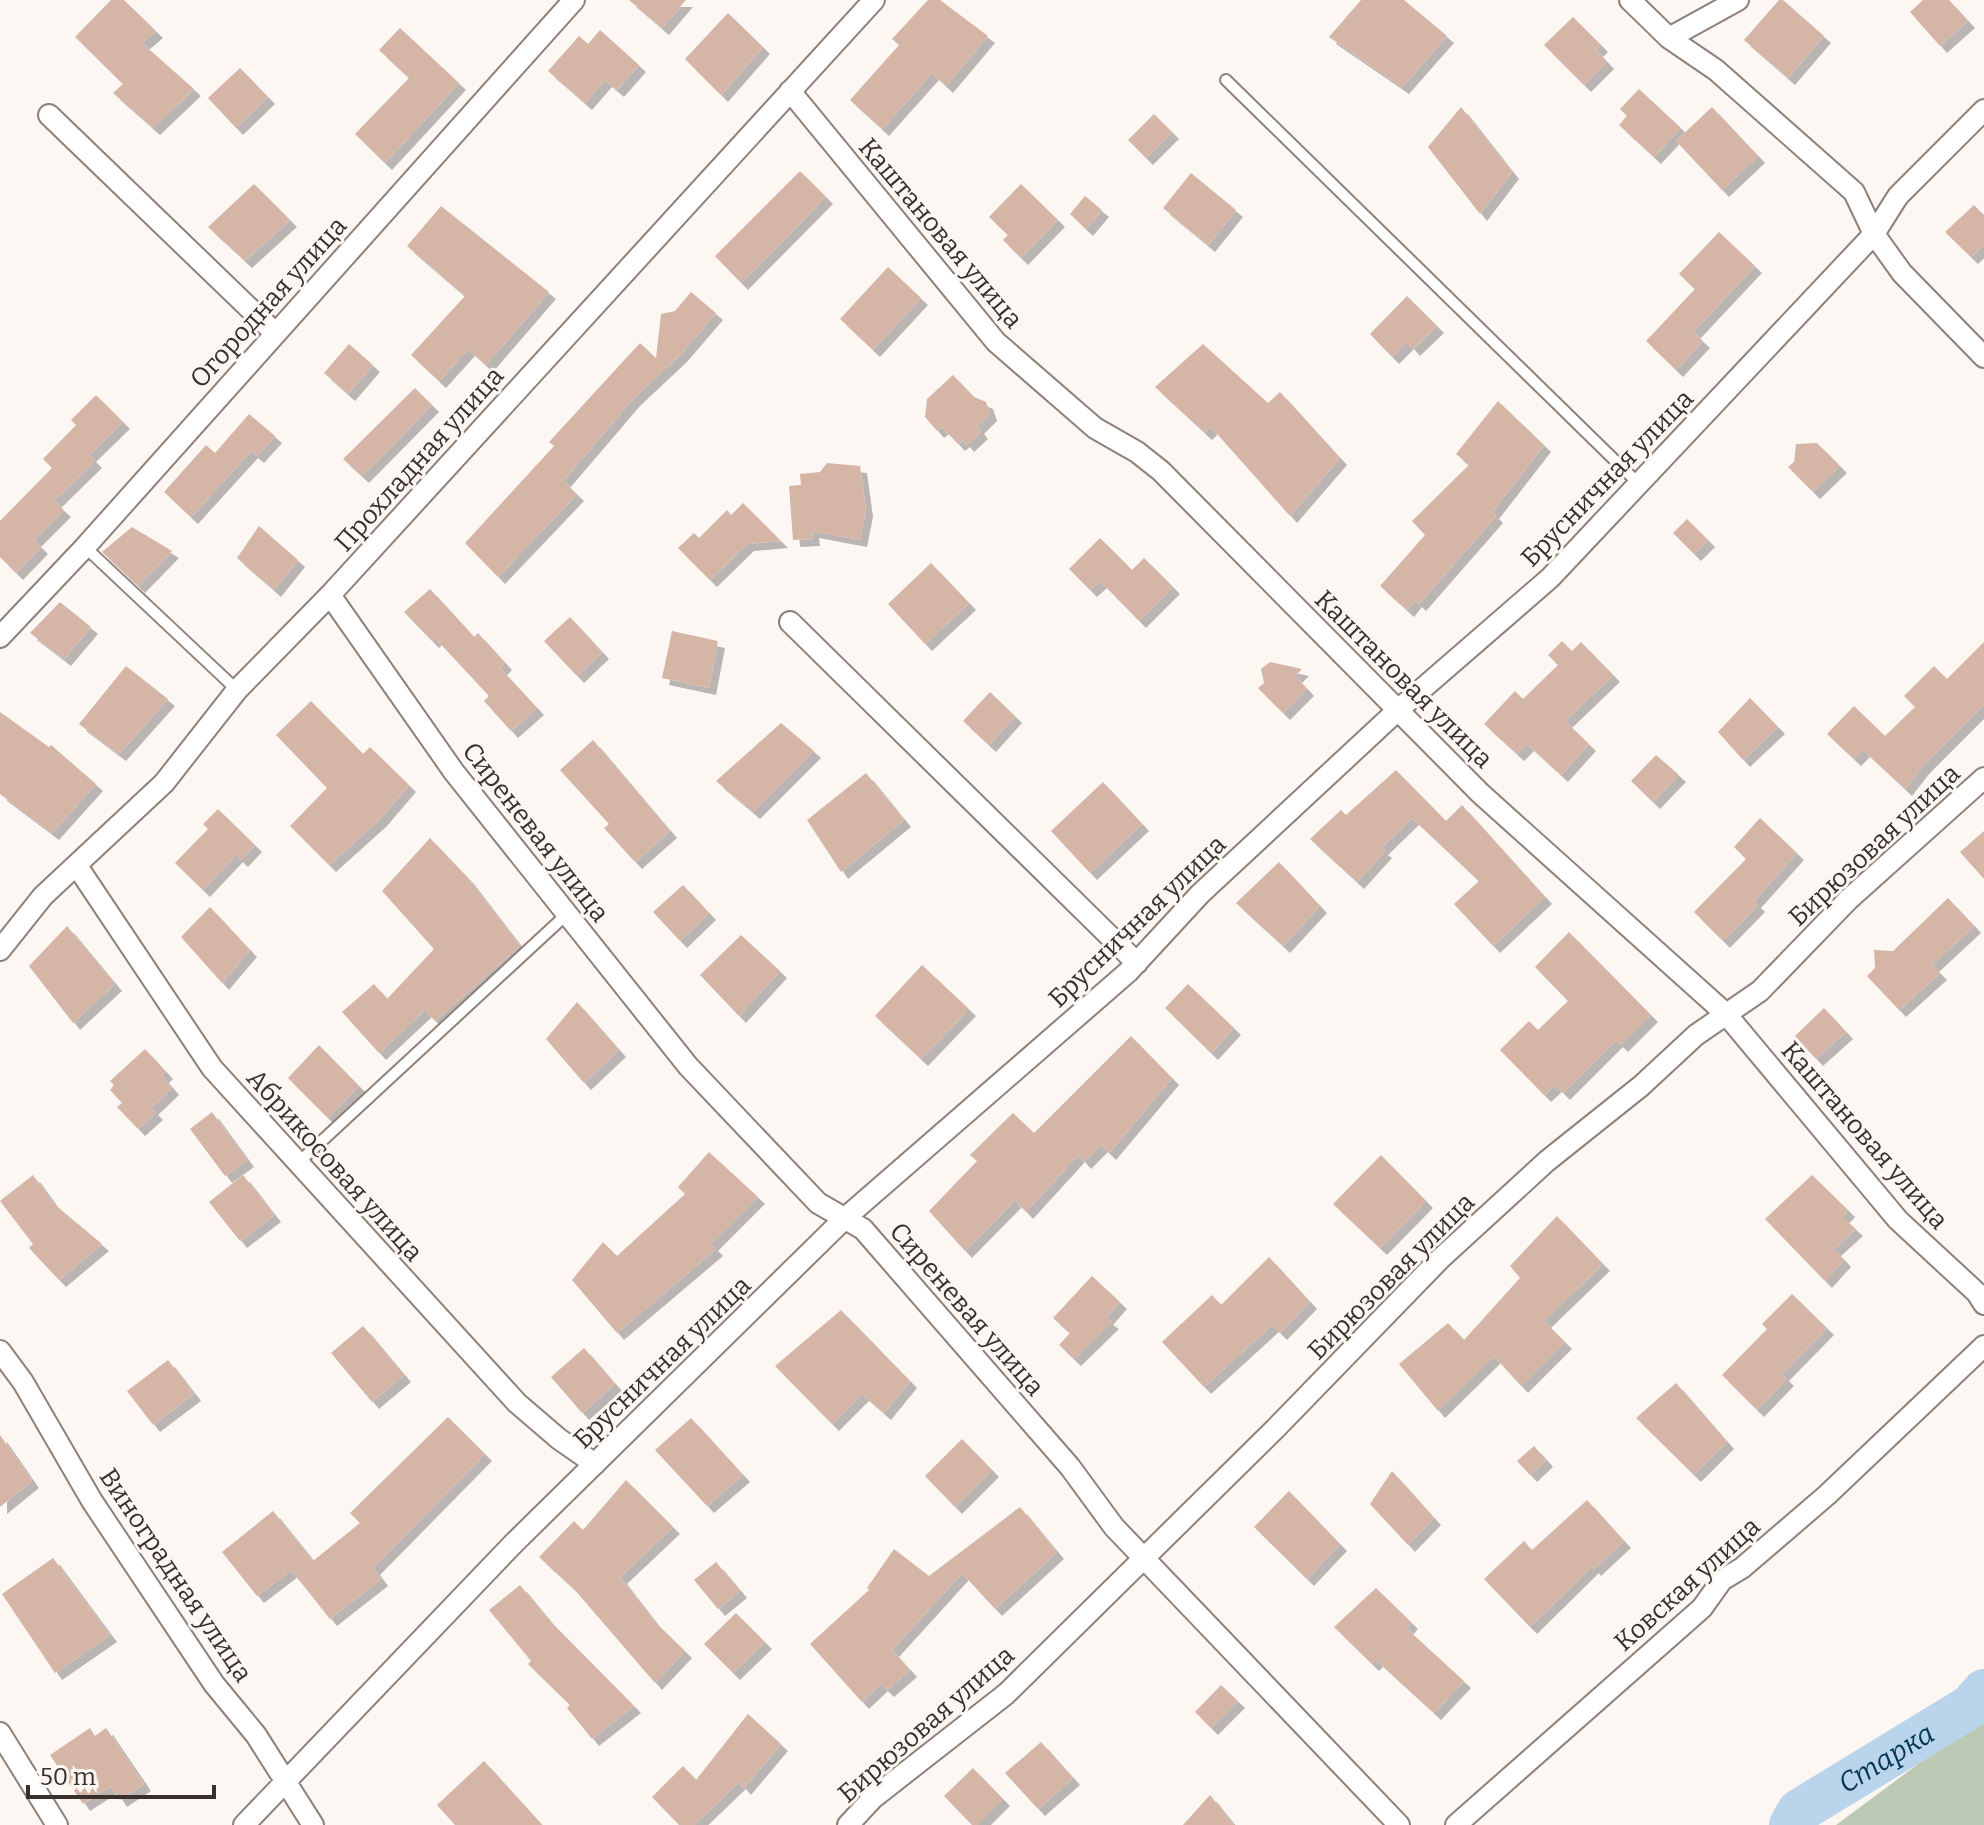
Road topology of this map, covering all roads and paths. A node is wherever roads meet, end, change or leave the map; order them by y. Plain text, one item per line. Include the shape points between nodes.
1 (574, 0) edge
2 (874, 0) edge
3 (1630, 0) edge
4 (1738, 0) edge
5 (1669, 38) junction
6 (1226, 80) dead end
7 (790, 91) junction
8 (1984, 110) edge
9 (49, 115) dead end
10 (1874, 234) junction
11 (275, 333) junction
12 (1984, 357) edge
13 (1639, 484) junction
14 (85, 547) junction
15 (330, 595) junction
16 (790, 622) dead end
17 (0, 637) edge
18 (237, 690) junction
19 (1399, 709) junction
20 (1984, 778) edge
21 (77, 866) junction
22 (567, 914) junction
23 (0, 950) edge
24 (1137, 963) junction
25 (1726, 1014) junction
26 (298, 1163) junction
27 (844, 1219) junction
28 (1984, 1304) edge
29 (1984, 1346) edge
30 (0, 1351) edge
31 (595, 1464) junction
32 (1143, 1557) junction
33 (0, 1733) edge
34 (284, 1785) junction
35 (57, 1825) edge
36 (244, 1825) edge
37 (313, 1825) edge
38 (848, 1825) edge
39 (1399, 1825) edge
40 (1456, 1825) edge

1 - 11 street, Огородная улица
2 - 7 street, Прохладная улица
3 - 5 street
4 - 5 street
5 - 10 street via 1716,70 1854,192
6 - 13 lane
7 - 15 street, Прохладная улица
7 - 19 street, Каштановая улица via 996,342 1095,428 1161,471
8 - 10 street, Брусничная улица via 1898,196
9 - 11 street
10 - 12 street via 1902,273
10 - 13 street, Брусничная улица
11 - 14 street, Огородная улица
13 - 19 street, Брусничная улица via 1550,578
14 - 17 street, Огородная улица
14 - 18 lane
15 - 18 street, Прохладная улица
15 - 22 street, Сиреневая улица via 454,772
16 - 24 street
18 - 21 street, Прохладная улица via 164,783
19 - 24 street, Брусничная улица via 1200,894
19 - 25 street, Каштановая улица via 1480,793
20 - 25 street, Бирюзовая улица via 1849,899 1760,991
21 - 23 street, Прохладная улица via 43,896
21 - 26 street, Абрикосовая улица via 212,1068
22 - 26 lane
22 - 27 street, Сиреневая улица via 688,1066 818,1203
24 - 27 street, Брусничная улица
25 - 28 street, Каштановая улица via 1898,1220
25 - 32 street, Бирюзовая улица via 1547,1161 1440,1259
26 - 31 street, Абрикосовая улица via 517,1403
27 - 31 street, Брусничная улица
27 - 32 street, Сиреневая улица via 863,1229
29 - 40 street, Ковская улица via 1827,1495 1722,1580 1702,1608
30 - 34 street, Виноградная улица via 92,1501 214,1684 256,1735
31 - 34 street, Брусничная улица
32 - 38 street, Бирюзовая улица via 1006,1694 873,1798
32 - 39 street, Сиреневая улица
33 - 35 street
34 - 36 street, Брусничная улица
34 - 37 street, Виноградная улица

